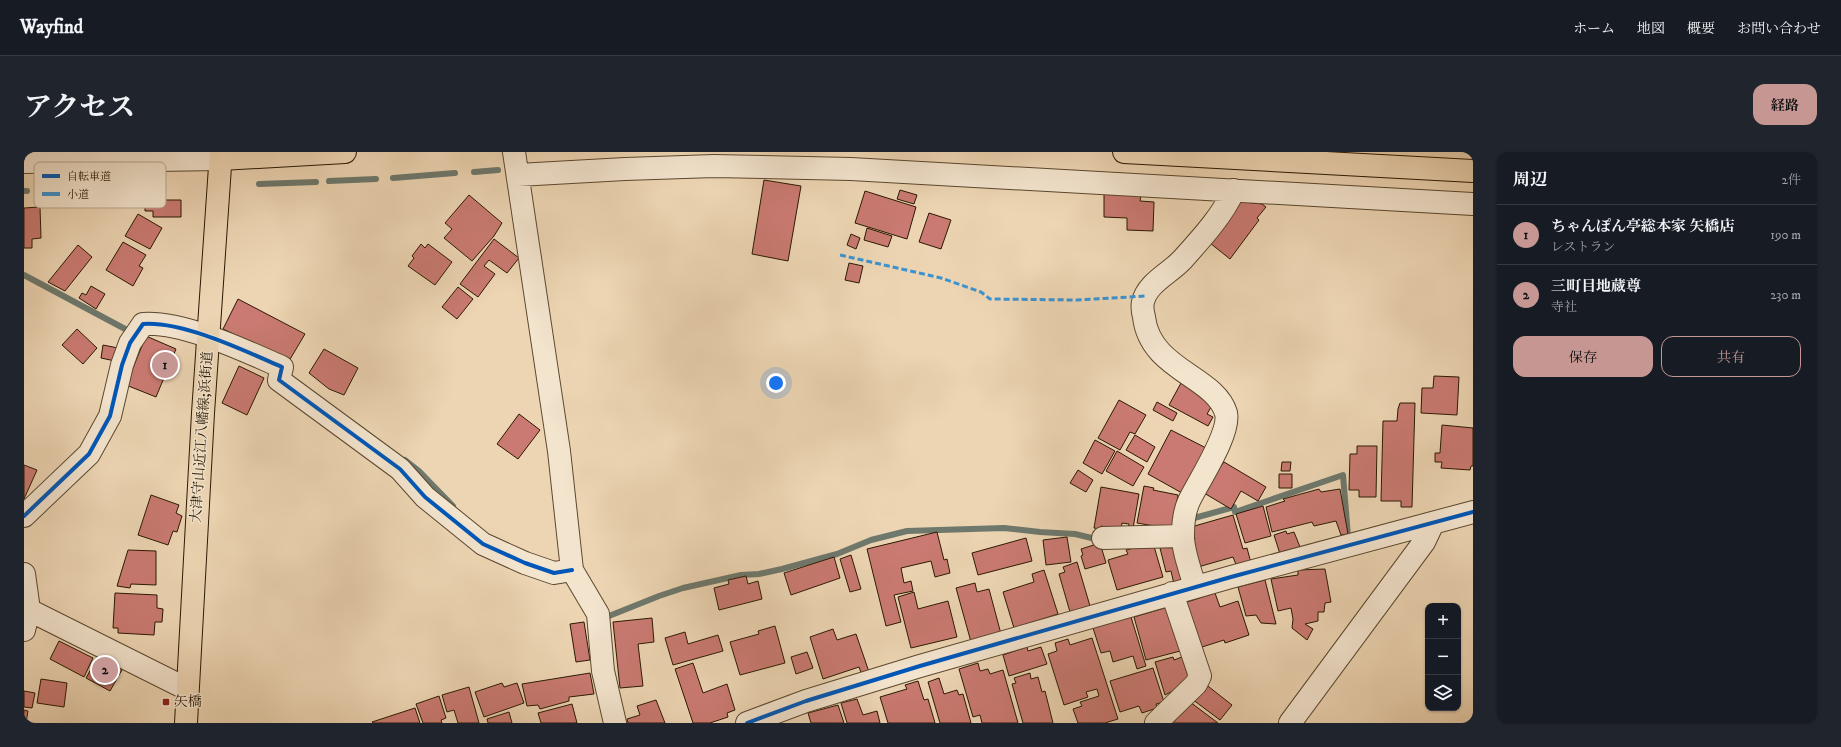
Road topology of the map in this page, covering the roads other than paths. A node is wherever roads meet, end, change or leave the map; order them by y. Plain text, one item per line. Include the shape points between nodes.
1 (346, 152) edge
2 (514, 152) edge
3 (1124, 152) edge
4 (230, 155) edge
5 (1266, 156) edge
6 (24, 162) edge
7 (1473, 171) edge
8 (518, 175) junction
9 (1234, 190) junction
10 (1473, 204) edge
11 (209, 337) junction
12 (1473, 512) edge
13 (24, 516) edge
14 (1433, 523) junction
15 (1182, 536) junction
16 (1103, 538) dead end
17 (572, 570) junction
18 (24, 574) edge
19 (1196, 587) junction
20 (1172, 594) junction
21 (26, 620) edge
22 (187, 689) junction
23 (186, 723) edge
24 (615, 723) edge
25 (747, 723) edge
26 (1156, 723) edge
27 (1290, 723) edge

1 - 4 main road
2 - 8 street
3 - 5 main road
4 - 6 street
4 - 11 main road, 大津守山近江八幡線;浜街道
5 - 7 main road
8 - 9 street via 714,166 850,168 913,174
8 - 17 street via 559,451
9 - 10 street
9 - 15 street via 1213,223 1181,261 1156,282 1143,302 1145,324 1161,353 1220,401 1226,414 1226,422 1216,452 1188,502
11 - 13 street via 157,323 143,324 130,343 122,365 110,416 89,454
11 - 17 street via 282,367 279,380 400,469 426,497 483,544 554,573
11 - 22 main road, 大津守山近江八幡線;浜街道
12 - 14 street
14 - 19 street
14 - 27 street via 1424,542
15 - 16 street
15 - 19 street
17 - 24 street via 598,614 603,671
18 - 21 street
19 - 20 street
20 - 25 street via 821,696
20 - 26 street via 1200,676 1196,684
21 - 22 street
22 - 23 main road, 大津守山近江八幡線;浜街道

